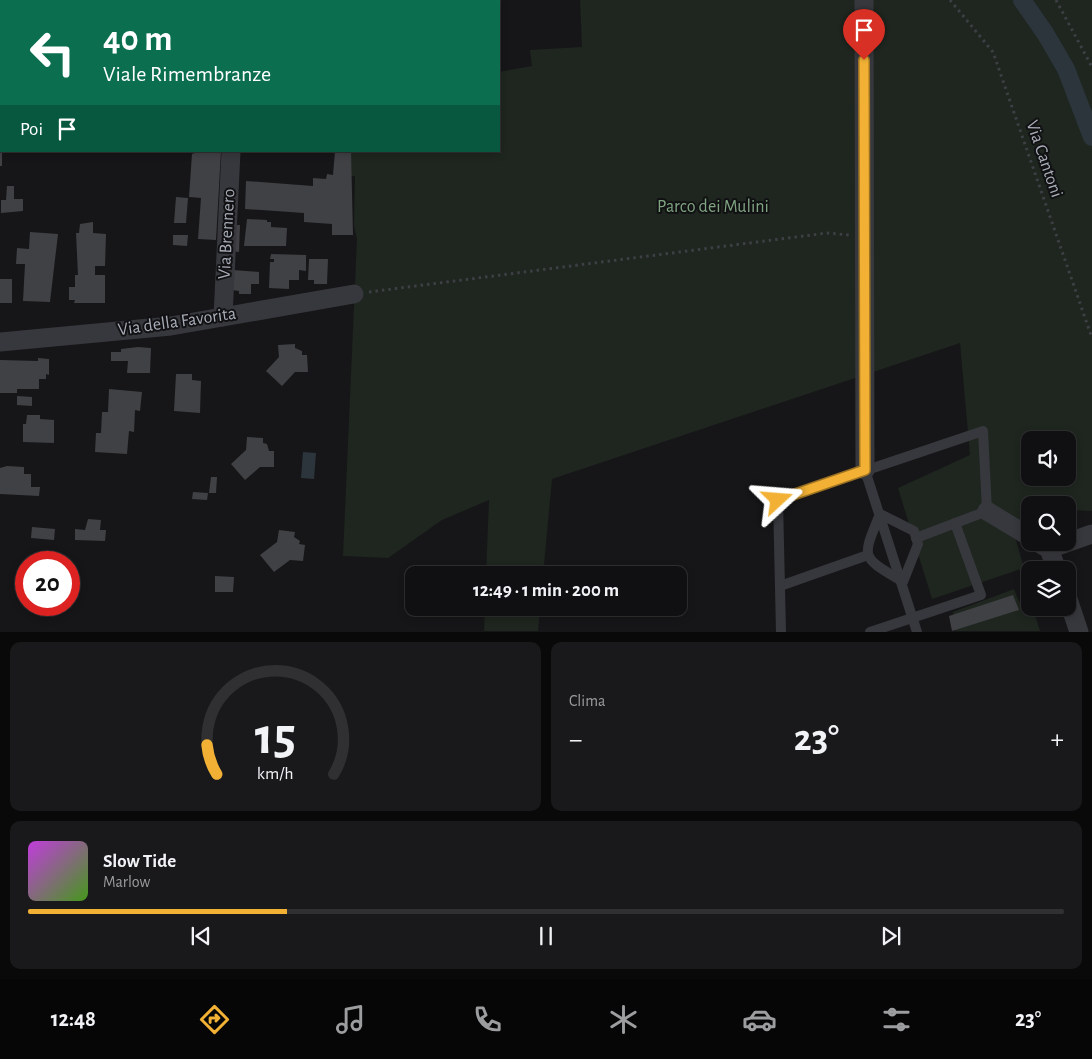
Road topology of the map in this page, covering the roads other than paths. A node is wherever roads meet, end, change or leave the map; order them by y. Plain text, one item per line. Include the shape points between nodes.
1 (864, 0) edge
2 (231, 152) edge
3 (354, 294) road end
4 (223, 317) junction
5 (0, 342) edge
6 (865, 470) junction
7 (988, 511) junction
8 (880, 514) junction
9 (954, 523) junction
10 (1021, 531) edge
11 (1092, 534) edge
12 (916, 538) junction
13 (1076, 538) edge
14 (868, 555) junction
15 (902, 582) junction
16 (780, 586) junction
17 (1074, 616) edge
18 (914, 617) junction
19 (781, 632) edge
20 (870, 632) edge
21 (917, 632) edge
22 (1079, 632) edge

1 - 6 street
2 - 4 street, Via Brennero
3 - 4 street, Via della Favorita
4 - 5 street, Via della Favorita via 171,326
6 - 7 lane via 983,431
6 - 8 lane
6 - 16 lane via 778,500
7 - 9 lane
7 - 10 street
8 - 12 lane via 914,530
8 - 14 lane via 866,548
8 - 15 lane
9 - 12 lane
9 - 18 lane via 981,595
11 - 13 street
12 - 15 lane via 918,544
14 - 15 lane via 871,562
14 - 16 lane
15 - 18 lane
16 - 19 lane
17 - 22 street
18 - 20 lane
18 - 21 lane

